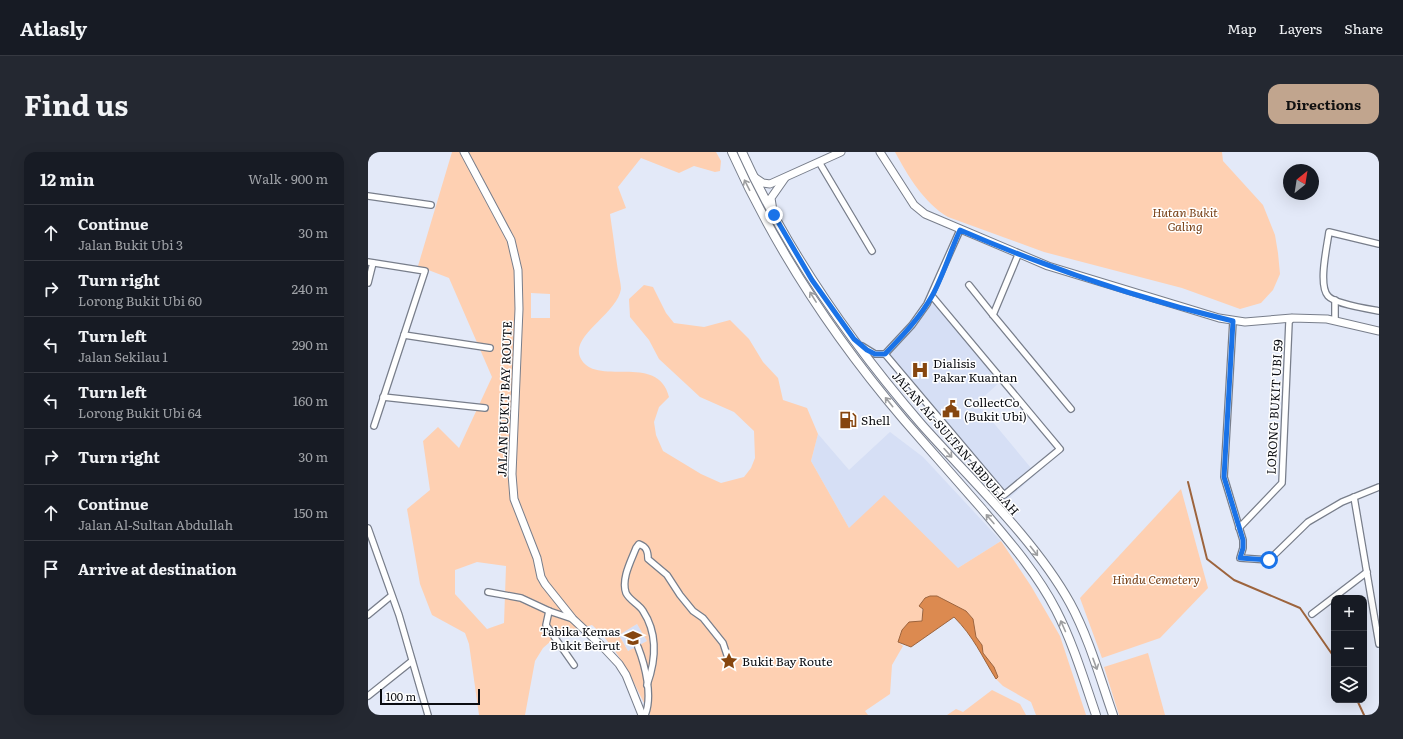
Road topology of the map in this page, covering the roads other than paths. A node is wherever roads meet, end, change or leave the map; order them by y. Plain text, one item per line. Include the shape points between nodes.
1 (464, 152) edge
2 (732, 152) edge
3 (742, 152) edge
4 (841, 152) edge
5 (880, 152) edge
6 (819, 162) junction
7 (752, 176) junction
8 (785, 178) junction
9 (368, 196) edge
10 (431, 205) dead end
11 (774, 215) junction
12 (960, 230) junction
13 (1379, 244) edge
14 (872, 251) dead end
15 (1018, 255) junction
16 (371, 262) edge
17 (368, 283) edge
18 (969, 285) dead end
19 (932, 296) junction
20 (1336, 300) junction
21 (1379, 311) edge
22 (992, 315) junction
23 (1292, 318) junction
24 (1233, 321) junction
25 (1335, 321) junction
26 (1379, 331) edge
27 (404, 335) junction
28 (854, 339) junction
29 (490, 348) dead end
30 (885, 354) junction
31 (383, 397) junction
32 (485, 408) dead end
33 (1071, 409) dead end
34 (374, 426) dead end
35 (1379, 487) edge
36 (1354, 497) junction
37 (368, 528) edge
38 (1239, 528) junction
39 (1367, 572) junction
40 (488, 592) dead end
41 (391, 596) junction
42 (549, 611) junction
43 (1312, 614) dead end
44 (368, 615) edge
45 (572, 620) junction
46 (1379, 644) edge
47 (638, 647) dead end
48 (412, 661) junction
49 (729, 661) dead end
50 (574, 665) dead end
51 (647, 685) junction
52 (368, 696) edge
53 (428, 715) edge
54 (642, 715) edge
55 (645, 715) edge
56 (1096, 715) edge
57 (1113, 715) edge

1 - 45 street, JALAN BUKIT BAY ROUTE via 511,240 518,270 519,309 512,474 514,499 537,558 544,584
56 -> 2 main road, JALAN AL-SULTAN ABDULLAH via 1056,610 1013,545 902,418 843,342 764,218
3 - 7 main road, JALAN AL-SULTAN ABDULLAH
4 - 6 street
5 - 12 street via 914,205 932,218
6 - 8 street
6 - 14 street
7 - 8 street via 766,184
7 - 11 main road, JALAN AL-SULTAN ABDULLAH
8 - 11 street via 772,198
9 - 10 street
11 - 28 main road, JALAN AL-SULTAN ABDULLAH via 812,280
12 - 15 street
12 - 19 street
13 - 20 street via 1329,232 1324,286 1328,297
15 - 22 street
15 - 24 street via 1090,280
16 - 17 street
16 - 27 street via 424,271
18 - 22 street
19 - 30 street via 912,325
19 - 30 street via 1060,449 1004,495
20 - 21 street
20 - 25 street
22 - 33 street
23 - 24 street
23 - 25 street
23 - 38 street, LORONG BUKIT UBI 59 via 1289,322 1282,483
24 - 38 street via 1224,477
25 - 26 street
27 - 29 street
27 - 31 street
28 - 30 street via 875,354
28 -> 57 main road, JALAN AL-SULTAN ABDULLAH via 878,372 1052,574 1071,604
31 - 32 street
31 - 34 street
35 - 36 street
36 - 38 street via 1308,522 1269,560 1240,558 1244,545
36 - 39 street
37 - 41 street
39 - 43 street
39 - 46 street
40 - 42 street via 521,598
41 - 44 street
41 - 48 street
42 - 45 street
42 - 50 street via 546,625
45 - 54 street, JALAN BUKIT BAY ROUTE via 619,664
47 - 51 street via 645,663
48 - 52 street
48 - 53 street
49 - 51 street via 723,643 703,618 693,611 667,575 648,559 648,552 639,544 625,578 626,592 642,609 650,623 655,644 654,666
51 - 55 street

